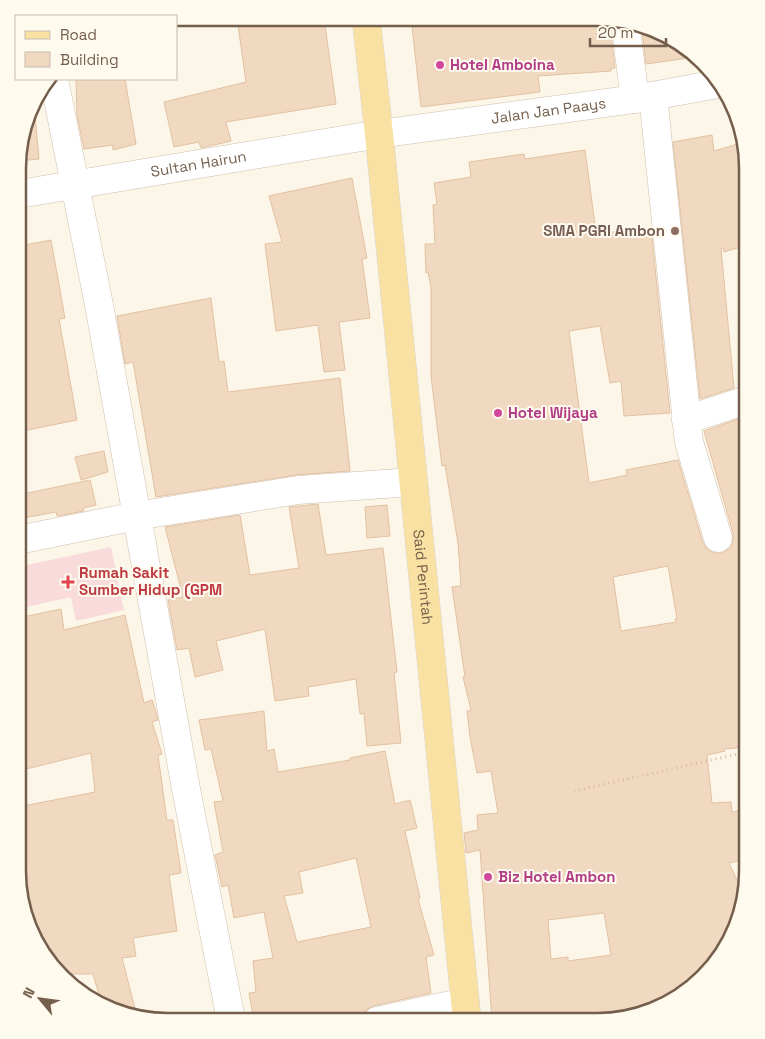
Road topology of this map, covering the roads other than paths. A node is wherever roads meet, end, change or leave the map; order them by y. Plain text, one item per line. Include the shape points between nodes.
1 (367, 26) edge
2 (627, 30) edge
3 (55, 84) edge
4 (711, 85) edge
5 (644, 98) junction
6 (380, 134) junction
7 (73, 184) junction
8 (26, 193) edge
9 (739, 403) edge
10 (686, 420) junction
11 (413, 482) junction
12 (136, 516) junction
13 (26, 538) edge
14 (718, 538) dead end
15 (466, 1012) edge
16 (230, 1013) edge

1 - 6 main road, Said Perintah
2 - 5 street
3 - 7 street
4 - 5 street, Jalan Jan Paays
5 - 6 street, Jalan Jan Paays
5 - 10 street
6 - 7 street, Sultan Hairun
6 - 11 main road, Said Perintah
7 - 8 street, Sultan Hairun
7 - 12 street
9 - 10 street
10 - 14 street via 689,442
11 - 12 street via 298,490
11 - 15 main road, Said Perintah
12 - 13 street
12 - 16 street

